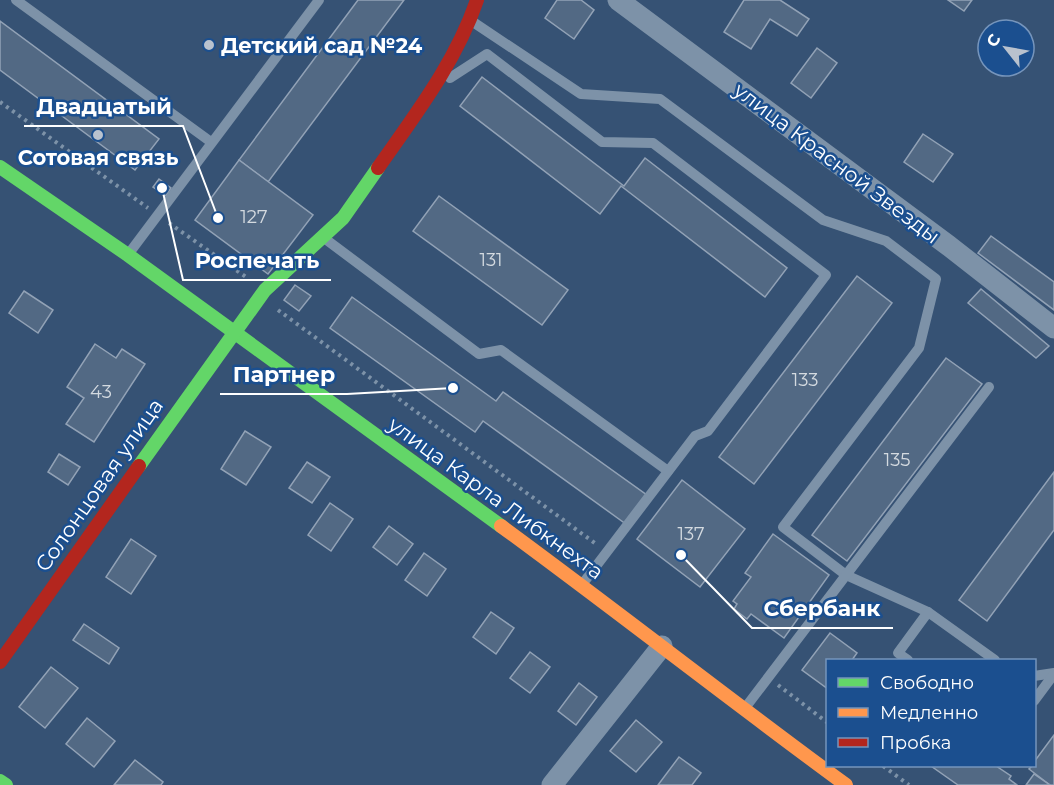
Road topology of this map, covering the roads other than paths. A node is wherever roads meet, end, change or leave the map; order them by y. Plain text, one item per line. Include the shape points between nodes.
1 (16, 0) edge
2 (319, 0) edge
3 (477, 0) edge
4 (618, 0) edge
5 (470, 21) junction
6 (433, 89) junction
7 (211, 142) junction
8 (0, 167) edge
9 (322, 237) junction
10 (128, 255) junction
11 (1054, 328) edge
12 (233, 333) junction
13 (989, 387) dead end
14 (668, 471) junction
15 (846, 575) junction
16 (582, 585) junction
17 (928, 612) junction
18 (667, 645) junction
19 (907, 659) edge
20 (994, 659) edge
21 (0, 662) edge
22 (1054, 673) edge
23 (1036, 676) edge
24 (1036, 699) edge
25 (743, 710) junction
26 (0, 781) edge
27 (6, 785) edge
28 (552, 785) edge
29 (846, 785) edge

1 - 7 lane
2 - 7 lane
3 - 5 main road, Солонцовая улица
4 - 11 street, улица Красной Звезды
5 - 6 main road, Солонцовая улица
5 - 15 lane via 581,94 660,99 823,220 886,241 936,279 919,348 783,527
6 - 9 main road, Солонцовая улица via 343,218
6 - 14 lane via 487,54 602,142 653,143 826,274 708,431 695,436
7 - 10 lane
8 - 10 main road, улица Карла Либкнехта
9 - 12 main road, Солонцовая улица via 265,290
9 - 14 lane via 479,354 501,350
10 - 12 main road, улица Карла Либкнехта
12 - 16 main road, улица Карла Либкнехта
12 - 21 main road, Солонцовая улица
13 - 15 lane
14 - 16 lane
15 - 17 lane
15 - 25 lane
16 - 18 main road, улица Карла Либкнехта
17 - 19 lane via 898,653
17 - 20 lane
18 - 25 main road, улица Карла Либкнехта
18 - 28 street
22 - 23 lane
22 - 24 lane
25 - 29 main road, улица Карла Либкнехта
26 - 27 main road

